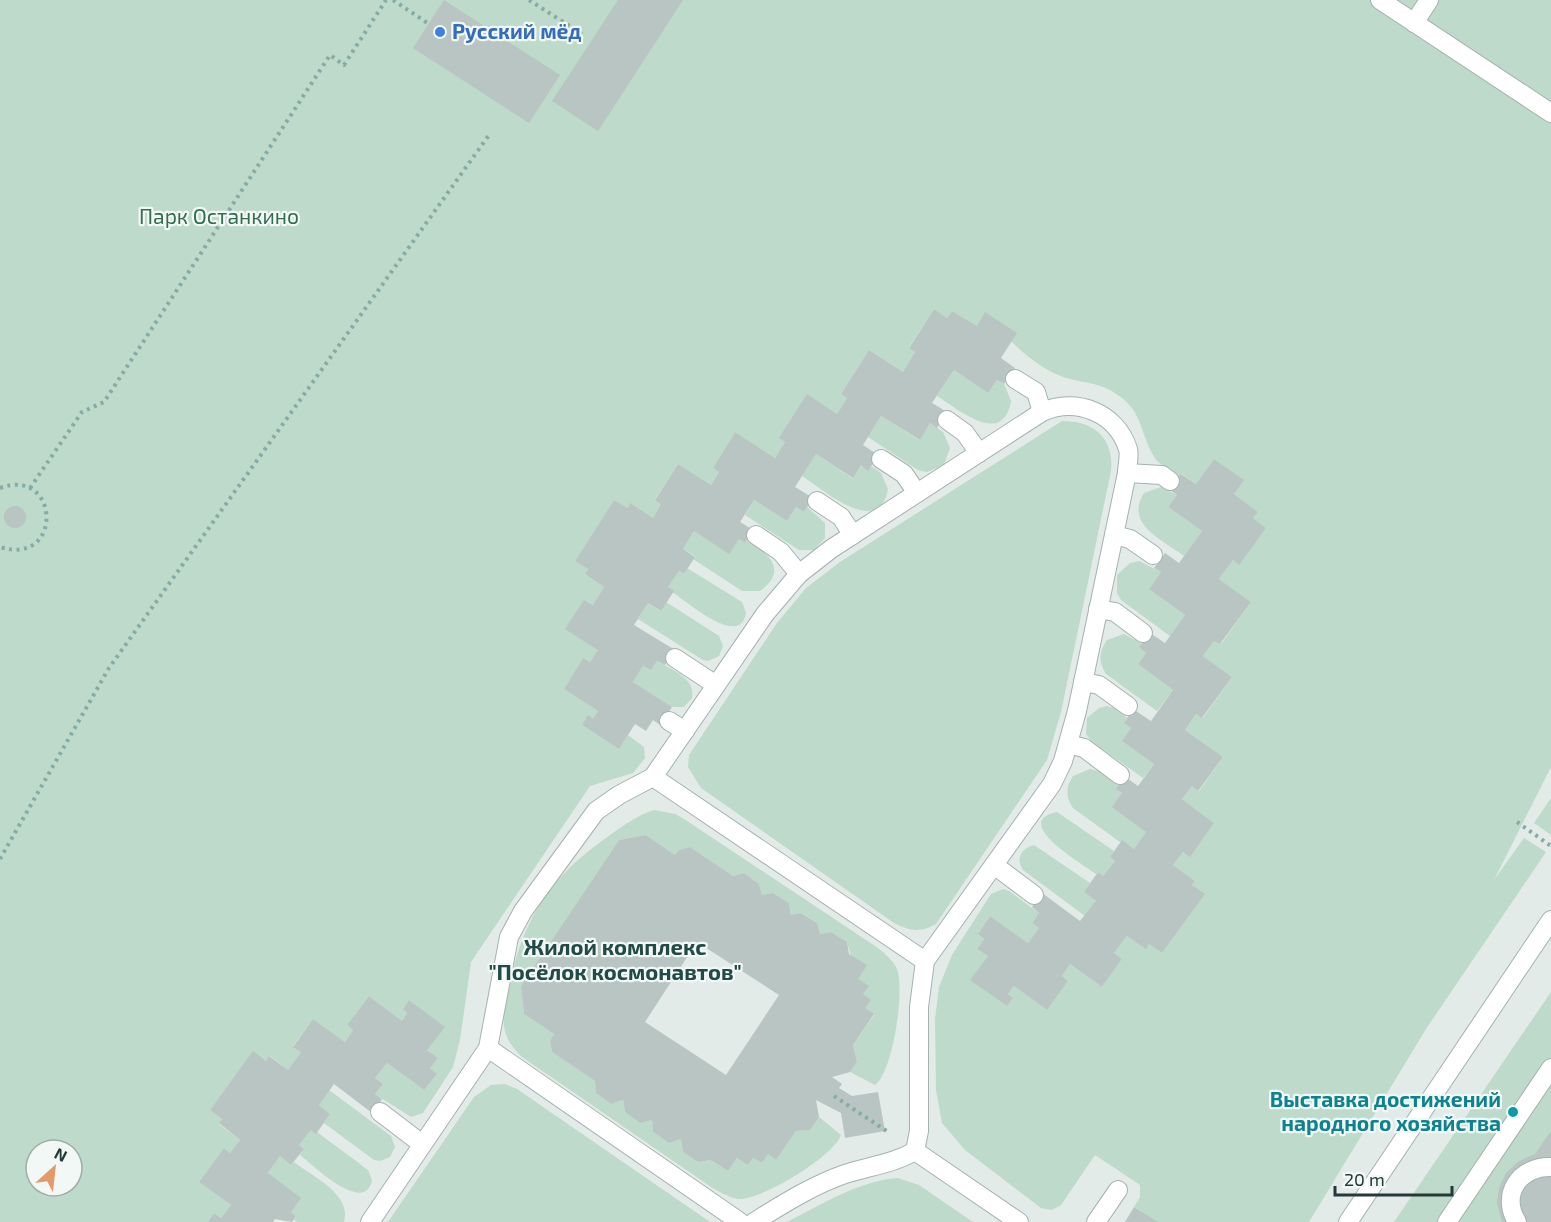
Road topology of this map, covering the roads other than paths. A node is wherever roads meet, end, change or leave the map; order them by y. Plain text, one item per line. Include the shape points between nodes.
1 (1380, 0) edge
2 (1429, 0) edge
3 (1414, 23) junction
4 (1551, 113) edge
5 (1015, 380) dead end
6 (1042, 412) junction
7 (947, 420) dead end
8 (979, 453) junction
9 (880, 459) dead end
10 (1127, 473) junction
11 (1170, 481) dead end
12 (917, 493) junction
13 (817, 501) dead end
14 (756, 535) dead end
15 (853, 535) junction
16 (1114, 535) junction
17 (1153, 555) dead end
18 (799, 574) junction
19 (1098, 609) junction
20 (1143, 633) dead end
21 (675, 658) dead end
22 (1083, 682) junction
23 (716, 685) junction
24 (1128, 706) dead end
25 (1068, 744) junction
26 (1120, 775) dead end
27 (653, 777) junction
28 (994, 866) junction
29 (1034, 895) dead end
30 (1551, 920) edge
31 (925, 962) junction
32 (488, 1048) junction
33 (1551, 1068) edge
34 (380, 1112) dead end
35 (422, 1144) junction
36 (915, 1150) junction
37 (1551, 1167) edge
38 (1118, 1190) dead end
39 (370, 1222) edge
40 (740, 1222) edge
41 (754, 1222) edge
42 (1019, 1222) edge
43 (1096, 1222) edge
44 (1348, 1222) edge
45 (1447, 1222) edge
46 (1517, 1222) edge

1 - 3 street
2 - 3 street
3 - 4 street
5 - 6 street via 1036,392
6 - 8 street
6 - 10 street via 1058,405 1080,406 1103,416 1120,434 1128,451
7 - 8 street via 965,433
8 - 12 street
9 - 12 street via 904,474
10 - 11 street via 1162,475
10 - 16 street
12 - 15 street
13 - 15 street via 841,517
14 - 18 street via 781,552
15 - 18 street
16 - 17 street via 1130,539
16 - 19 street
18 - 23 street via 765,614
19 - 20 street via 1115,612
19 - 22 street
21 - 23 street
22 - 24 street via 1099,685
22 - 25 street
23 - 27 street via 677,725
25 - 26 street via 1084,748
25 - 28 street via 1052,784
27 - 31 street
27 - 32 street via 596,811 523,911 508,937
28 - 29 street
28 - 31 street
30 - 44 street
31 - 36 street via 919,1007 919,1131
32 - 35 street
32 - 40 street
33 - 45 street
34 - 35 street
35 - 39 street
36 - 41 street via 898,1161 844,1174
36 - 42 street
37 - 46 street via 1527,1171 1517,1180 1510,1203
38 - 43 street

